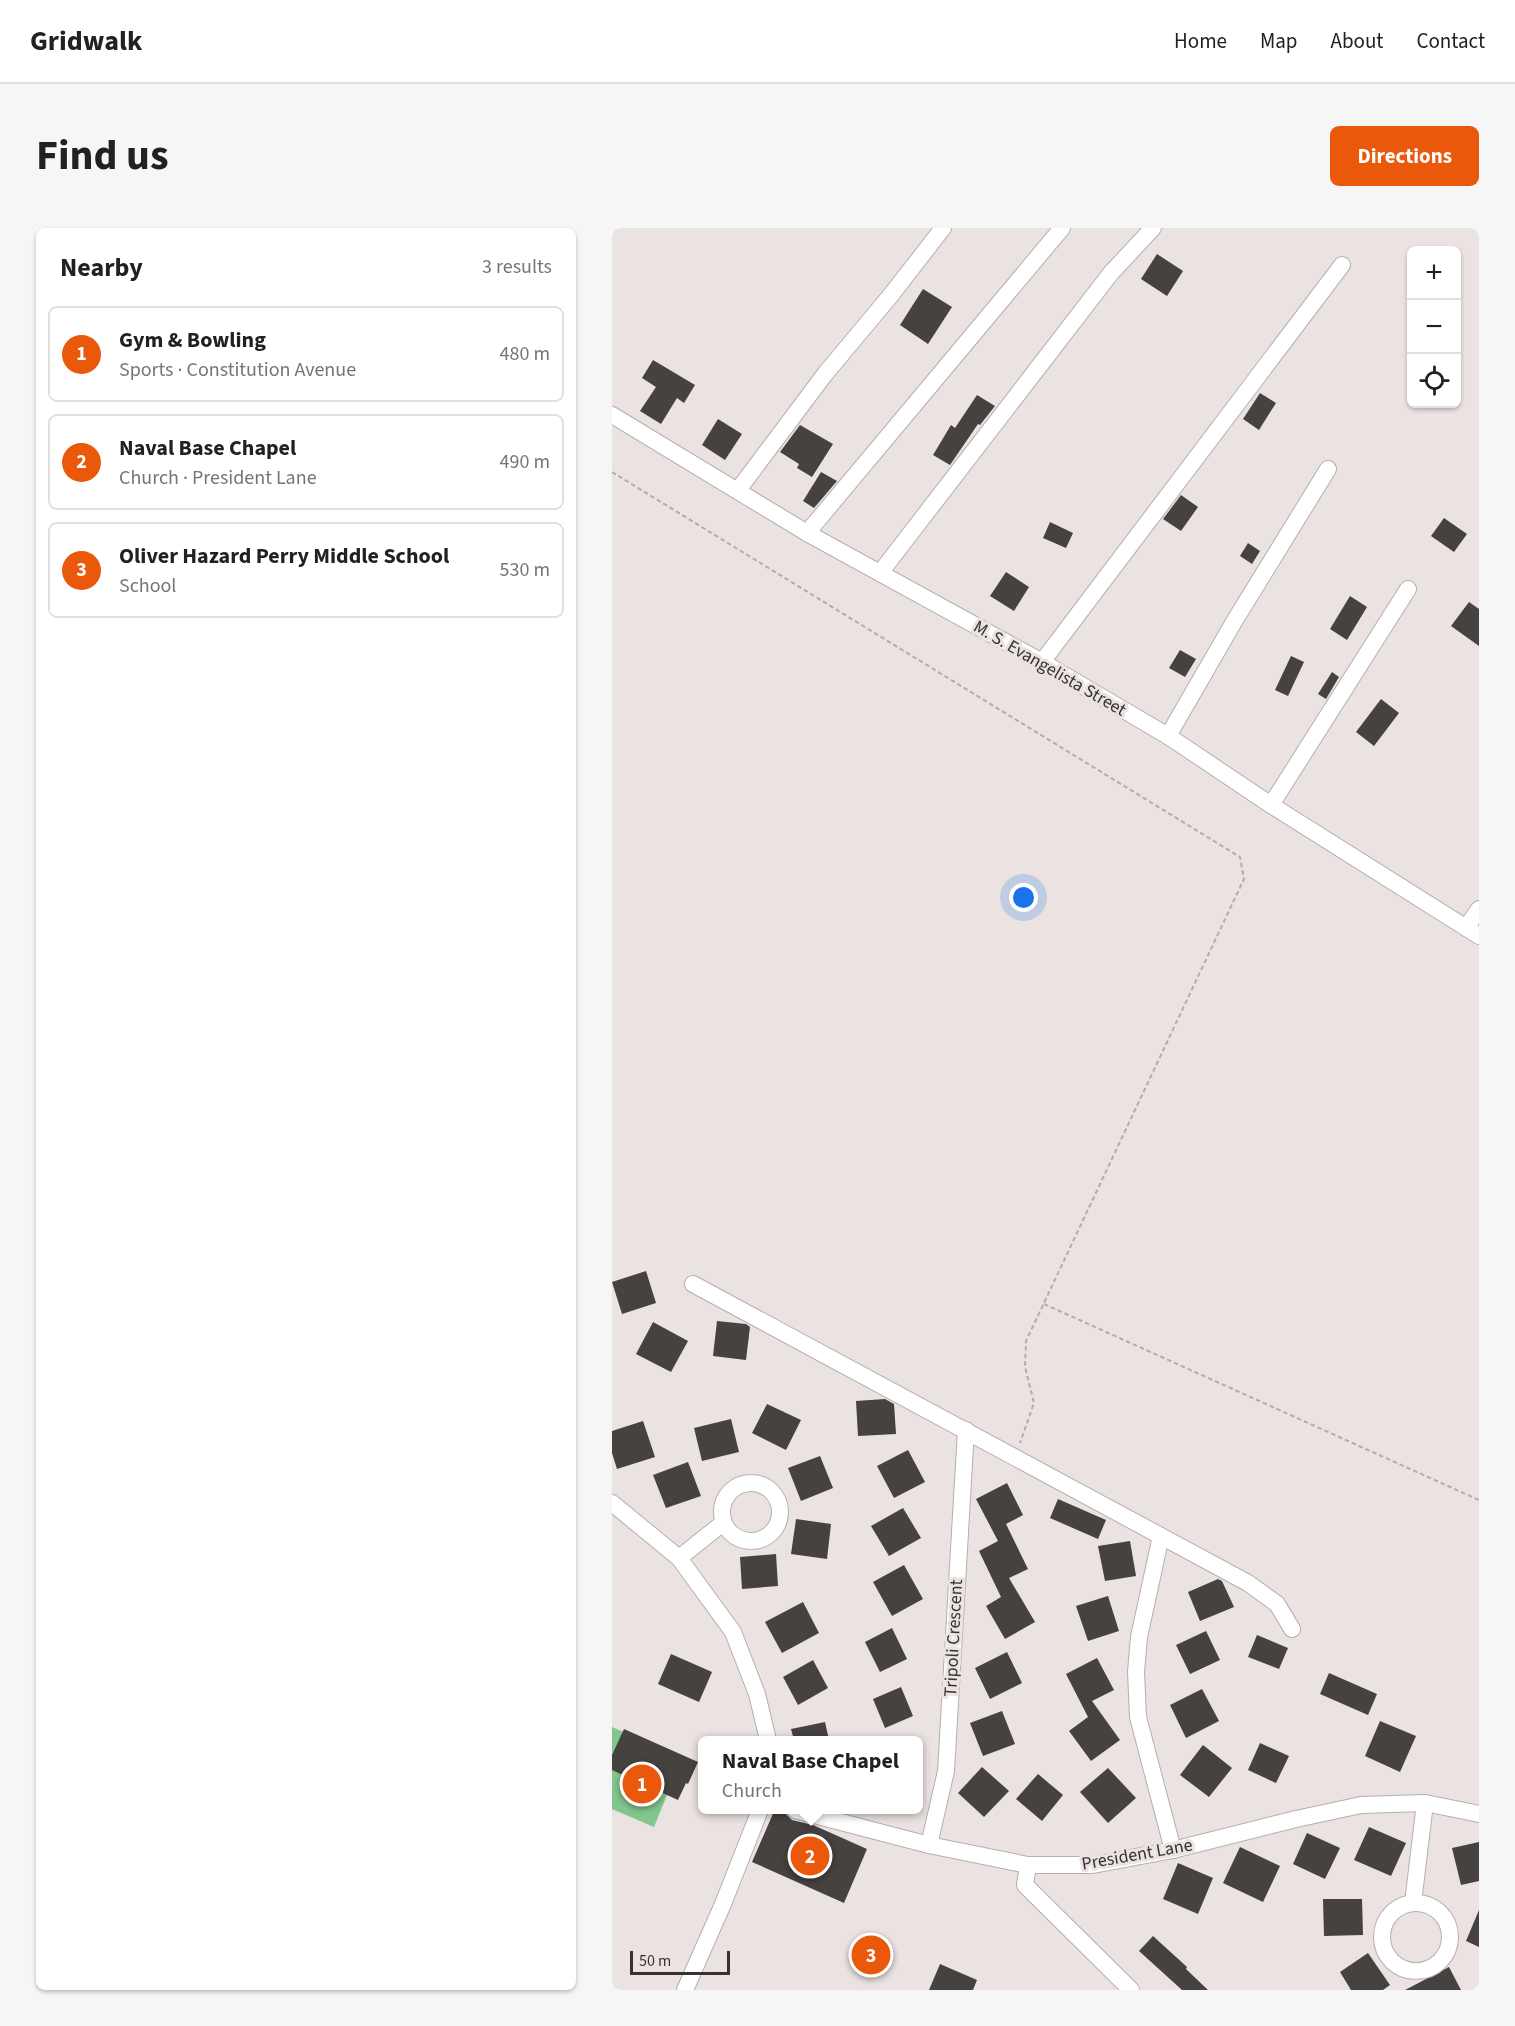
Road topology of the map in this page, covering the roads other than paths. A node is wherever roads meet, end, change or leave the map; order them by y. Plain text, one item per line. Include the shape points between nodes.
1 (943, 228) edge
2 (1062, 228) edge
3 (1153, 228) edge
4 (1342, 265) dead end
5 (612, 416) edge
6 (1328, 469) dead end
7 (738, 490) junction
8 (807, 532) junction
9 (880, 573) junction
10 (1408, 589) dead end
11 (1042, 662) junction
12 (1167, 736) junction
13 (1271, 805) junction
14 (1479, 909) edge
15 (1472, 932) edge
16 (693, 1284) dead end
17 (966, 1430) junction
18 (612, 1503) edge
19 (723, 1523) dead end
20 (1161, 1536) junction
21 (679, 1558) junction
22 (1293, 1629) dead end
23 (767, 1736) edge
24 (1425, 1803) junction
25 (758, 1814) edge
26 (814, 1814) edge
27 (1479, 1814) edge
28 (929, 1845) junction
29 (1173, 1850) junction
30 (1028, 1865) junction
31 (1413, 1903) junction
32 (685, 1990) edge
33 (1131, 1990) edge

1 - 7 street
2 - 8 street
3 - 9 street via 1111,273
4 - 11 street
5 - 7 street, M. S. Evangelista Street
6 - 12 street
7 - 8 street, M. S. Evangelista Street
8 - 9 street, M. S. Evangelista Street
9 - 11 street, M. S. Evangelista Street
10 - 13 street
11 - 12 street, M. S. Evangelista Street
12 - 13 street, M. S. Evangelista Street
13 - 15 street, M. S. Evangelista Street
14 - 15 street
16 - 17 street
17 - 20 street
17 - 28 street, Tripoli Crescent via 946,1771
18 - 21 street
19 - 21 street
20 - 22 street via 1248,1583 1277,1604
20 - 29 street via 1139,1637 1136,1672 1138,1716
21 - 23 street via 733,1632 757,1694
24 - 27 street, President Lane
24 - 29 street, President Lane via 1361,1805
24 - 31 street
25 - 32 street
26 - 28 street, President Lane
28 - 30 street, President Lane
29 - 30 street, President Lane via 1093,1865
30 - 33 street via 1025,1885
31 - 31 street via 1435,1909 1449,1928 1447,1951 1440,1961 1420,1971 1394,1963 1382,1942 1382,1930 1391,1913

